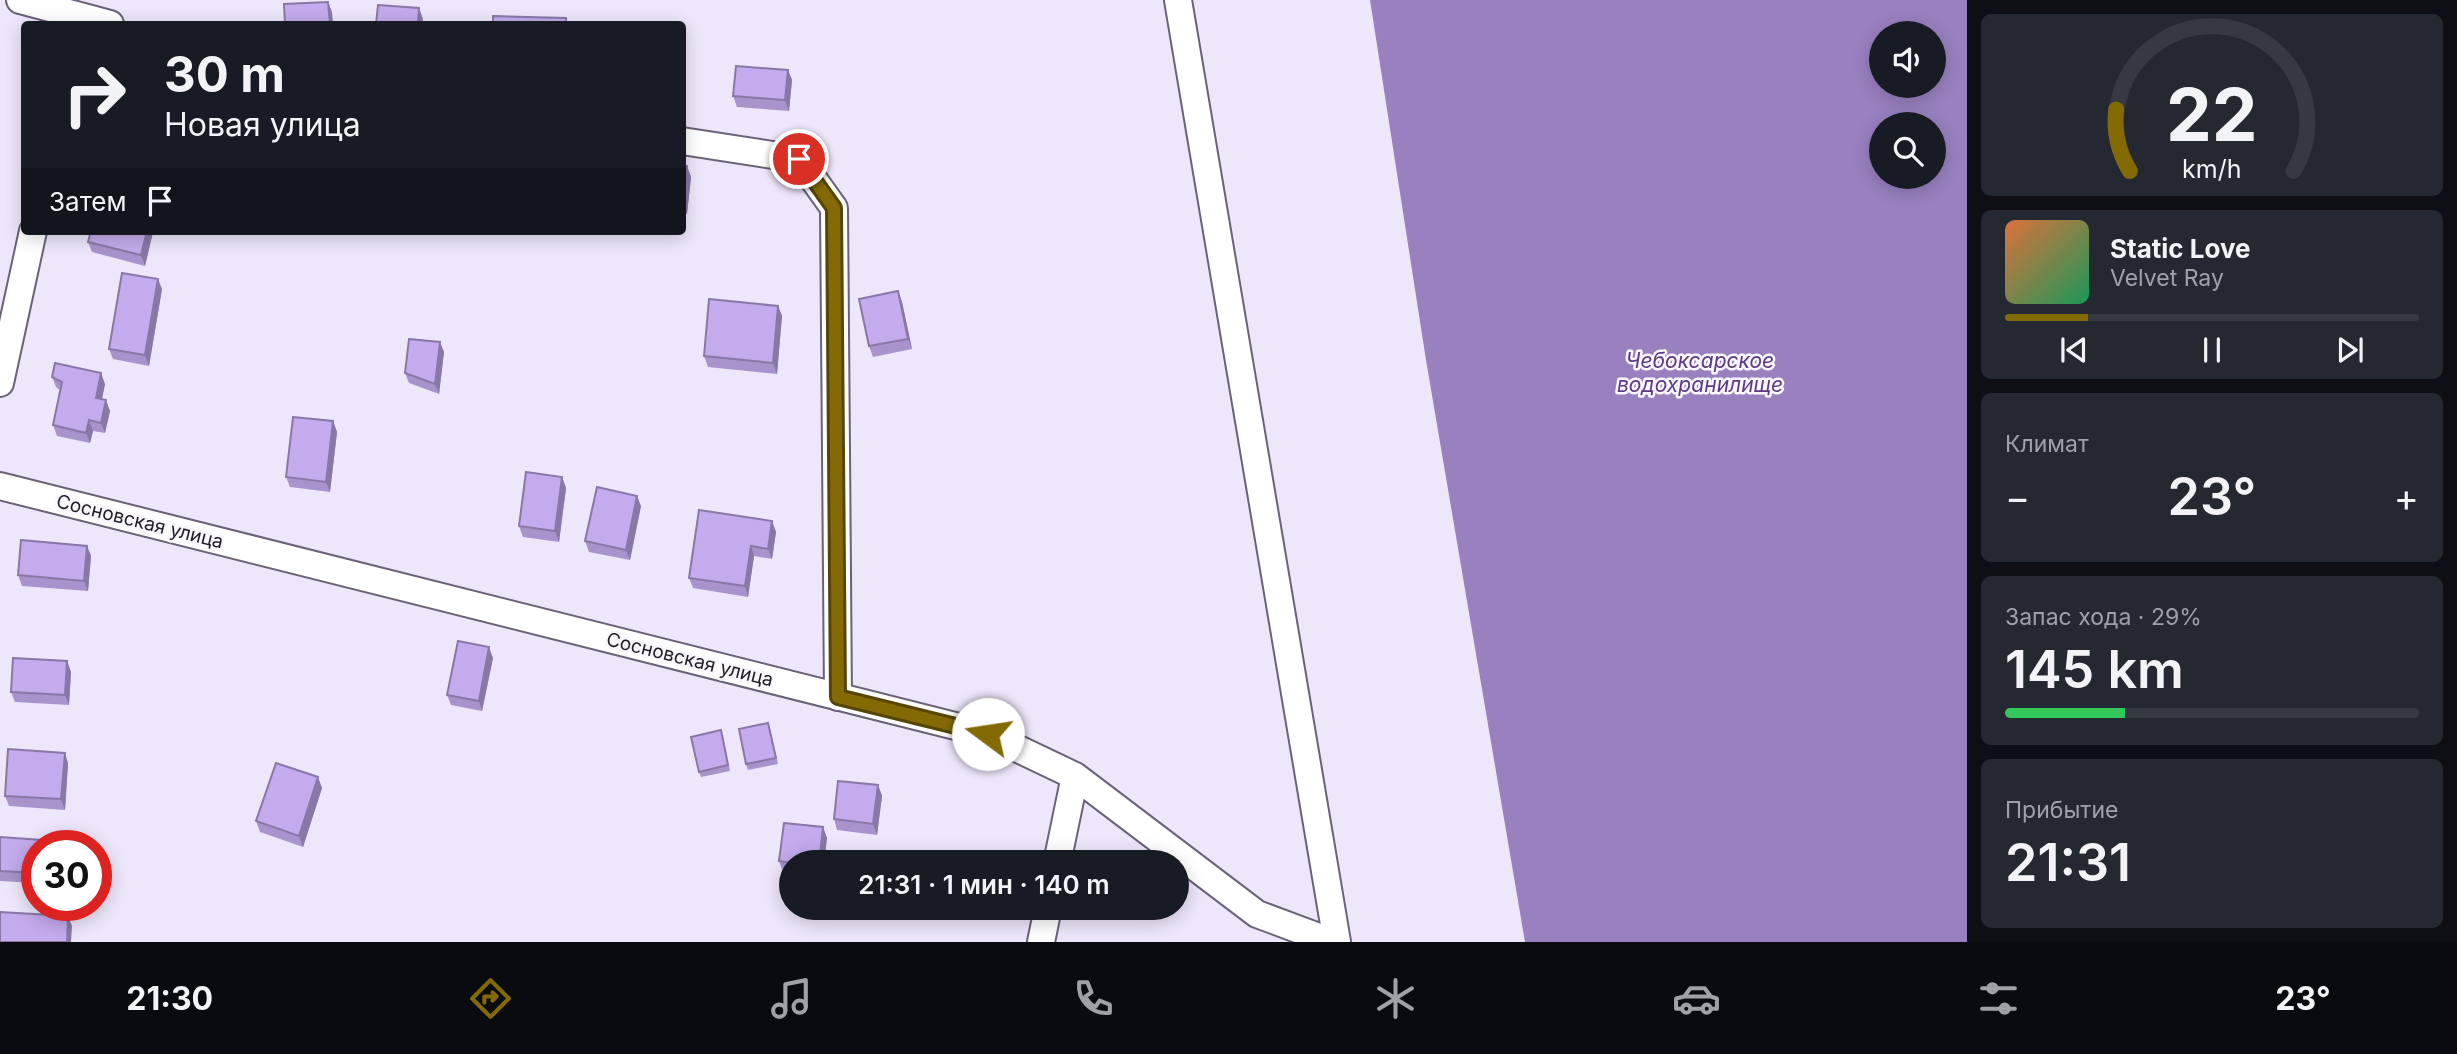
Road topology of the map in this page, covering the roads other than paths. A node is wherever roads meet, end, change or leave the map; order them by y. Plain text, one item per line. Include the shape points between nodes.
1 (20, 0) edge
2 (1178, 0) edge
3 (93, 17) edge
4 (686, 142) edge
5 (32, 235) edge
6 (0, 383) edge
7 (0, 486) edge
8 (838, 697) junction
9 (1075, 776) junction
10 (1060, 850) edge
11 (1046, 920) edge
12 (1041, 942) edge
13 (1334, 942) edge

1 - 3 street
2 - 13 street
4 - 8 street via 799,159 834,208
5 - 6 street
7 - 8 street, Сосновская улица
8 - 9 street, Сосновская улица via 988,734
9 - 10 street
9 - 13 street, Сосновская улица via 1258,914
11 - 12 street

